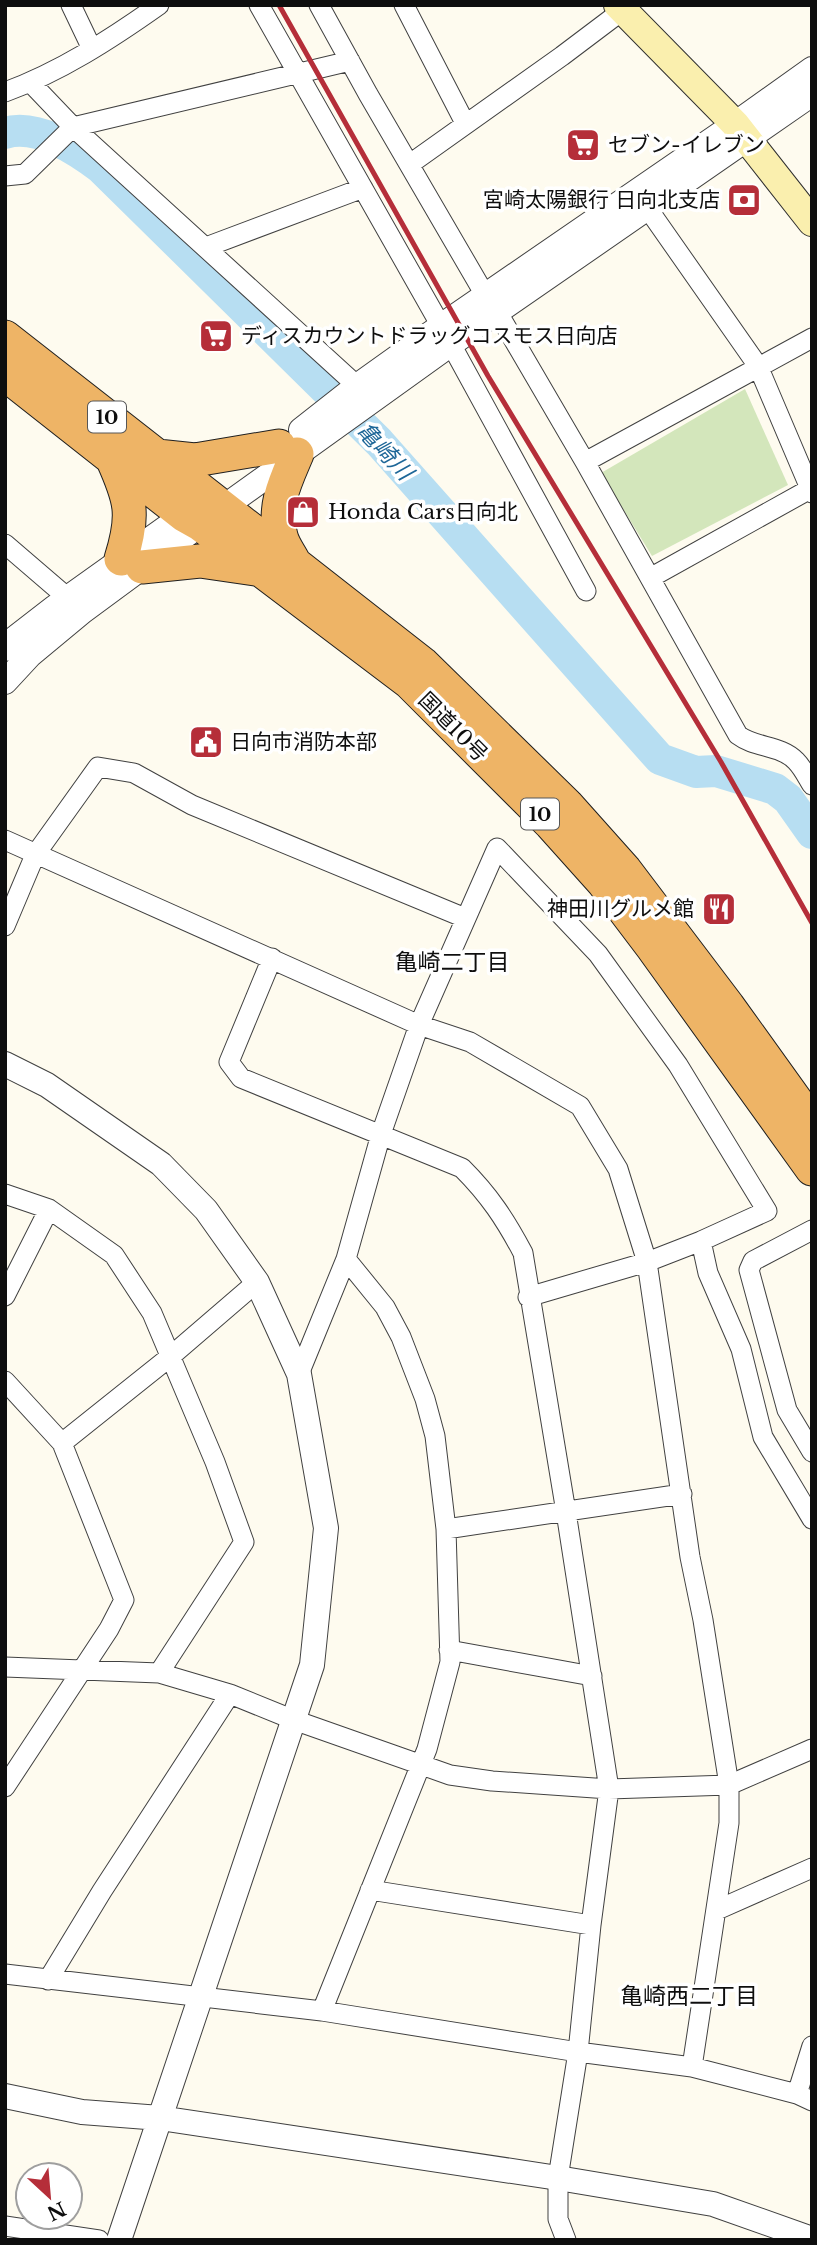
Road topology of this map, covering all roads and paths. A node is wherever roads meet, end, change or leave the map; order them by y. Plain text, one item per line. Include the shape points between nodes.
1 (71, 5) edge
2 (159, 5) edge
3 (258, 5) edge
4 (319, 5) edge
5 (404, 5) edge
6 (627, 9) edge
7 (92, 49) junction
8 (350, 61) junction
9 (812, 69) edge
10 (297, 72) junction
11 (31, 83) junction
12 (5, 92) edge
13 (812, 94) edge
14 (465, 123) junction
15 (73, 127) junction
16 (741, 133) junction
17 (410, 164) junction
18 (15, 175) edge
19 (363, 188) junction
20 (642, 201) junction
21 (812, 222) edge
22 (206, 247) junction
23 (492, 304) junction
24 (446, 335) junction
25 (5, 337) edge
26 (812, 338) edge
27 (758, 366) junction
28 (5, 374) edge
29 (365, 393) junction
30 (288, 450) junction
31 (157, 456) junction
32 (112, 458) junction
33 (585, 462) junction
34 (811, 491) edge
35 (204, 511) junction
36 (5, 544) edge
37 (294, 562) junction
38 (131, 563) junction
39 (261, 570) junction
40 (650, 578) junction
41 (586, 591) dead end
42 (75, 605) junction
43 (5, 649) edge
44 (5, 682) edge
45 (812, 785) edge
46 (5, 841) edge
47 (35, 855) junction
48 (465, 918) junction
49 (5, 926) edge
50 (272, 958) junction
51 (419, 1025) junction
52 (5, 1064) edge
53 (812, 1123) edge
54 (381, 1134) junction
55 (812, 1169) edge
56 (5, 1194) edge
57 (49, 1209) junction
58 (812, 1230) edge
59 (701, 1241) junction
60 (346, 1259) junction
61 (647, 1262) junction
62 (257, 1282) junction
63 (5, 1296) edge
64 (528, 1297) junction
65 (171, 1356) junction
66 (299, 1374) junction
67 (5, 1381) edge
68 (62, 1443) junction
69 (812, 1452) edge
70 (682, 1494) junction
71 (566, 1512) junction
72 (812, 1519) edge
73 (446, 1529) junction
74 (449, 1650) junction
75 (5, 1667) edge
76 (81, 1670) junction
77 (159, 1673) junction
78 (592, 1676) junction
79 (230, 1694) junction
80 (294, 1720) junction
81 (812, 1749) edge
82 (420, 1763) junction
83 (729, 1785) junction
84 (5, 1787) edge
85 (609, 1789) junction
86 (812, 1868) edge
87 (370, 1890) junction
88 (716, 1910) junction
89 (591, 1925) junction
90 (5, 1974) edge
91 (48, 1980) junction
92 (201, 1998) junction
93 (322, 2011) junction
94 (812, 2046) edge
95 (578, 2052) junction
96 (692, 2067) junction
97 (5, 2096) edge
98 (804, 2098) edge
99 (160, 2118) junction
100 (558, 2178) junction
101 (5, 2226) edge
102 (812, 2239) edge
103 (99, 2240) edge
104 (119, 2240) edge
105 (566, 2240) edge

1 - 7 street
2 - 7 street
3 - 10 street
4 - 8 street
5 - 14 street
6 - 14 street
6 - 16 main road
7 - 11 street
8 - 10 street
8 - 17 street
9 - 16 street
10 - 15 street
10 - 19 street
11 - 12 street
11 - 15 street
13 - 16 street
14 - 17 street
15 - 18 street
15 - 22 street
16 - 20 street
16 - 21 main road
17 - 23 street
19 - 22 street
19 - 24 street
20 - 23 street
20 - 27 street
22 - 29 street
23 - 24 street
23 - 33 street
24 - 29 street
24 - 41 street
25 - 31 highway, 国道10号 / 10
26 - 27 street
27 - 33 street
27 - 34 street
28 - 32 highway, 国道10号 / 10
29 - 30 street
30 - 31 highway via 195,460
30 - 35 street
30 - 37 highway via 278,513 281,537
31 - 35 highway, 国道10号 / 10
32 - 35 highway, 国道10号 / 10
32 - 38 highway via 131,513
33 - 40 street
34 - 40 street
35 - 37 highway, 国道10号 / 10
35 - 38 street
35 - 39 highway, 国道10号 / 10
36 - 42 street
37 - 53 highway, 国道10号 / 10 via 423,664 567,805 625,870
38 - 39 highway via 201,561
38 - 42 street
39 - 55 highway, 国道10号 / 10 via 408,682 551,824 620,904
40 - 45 street via 738,735 795,759
42 - 43 street via 15,638
42 - 44 street
46 - 47 street
47 - 48 street via 98,767 134,773 192,805
47 - 49 street
47 - 50 street
48 - 51 street
48 - 59 street via 497,848 598,954 678,1065 767,1211
50 - 51 street
50 - 54 street via 229,1062 242,1078
51 - 54 street
51 - 61 street via 470,1042 580,1106 618,1169
52 - 62 street via 47,1085 161,1164 206,1210
54 - 60 street
54 - 64 street via 462,1168 482,1189 523,1253
56 - 57 street
57 - 63 street
57 - 65 street via 114,1255 152,1312
58 - 69 street via 752,1261 749,1270 787,1410
59 - 61 street
59 - 72 street via 708,1273 741,1349 763,1437
60 - 66 street
60 - 73 street via 384,1307 414,1368 435,1436
61 - 64 street
61 - 70 street
62 - 65 street
62 - 66 street
64 - 71 street
65 - 68 street
65 - 77 street via 244,1542
66 - 80 street via 326,1528 312,1665
67 - 68 street
68 - 76 street via 124,1600
70 - 71 street
70 - 83 street
71 - 73 street
71 - 78 street
73 - 74 street
74 - 78 street
74 - 82 street via 447,1675
75 - 76 street
76 - 77 street
76 - 84 street
77 - 79 street
78 - 85 street
79 - 80 street
79 - 91 street
80 - 82 street
80 - 92 street
81 - 83 street
82 - 85 street via 450,1775
82 - 87 street
83 - 85 street
83 - 88 street via 729,1823
85 - 89 street
86 - 88 street
87 - 89 street
87 - 93 street
88 - 96 street
89 - 95 street
90 - 91 street
91 - 92 street
92 - 93 street
92 - 99 street
93 - 95 street
94 - 98 street
95 - 96 street
95 - 100 street
96 - 98 street
97 - 99 street via 82,2112
99 - 100 street
99 - 104 street
100 - 102 street via 713,2204
100 - 105 street via 558,2219
101 - 103 street

